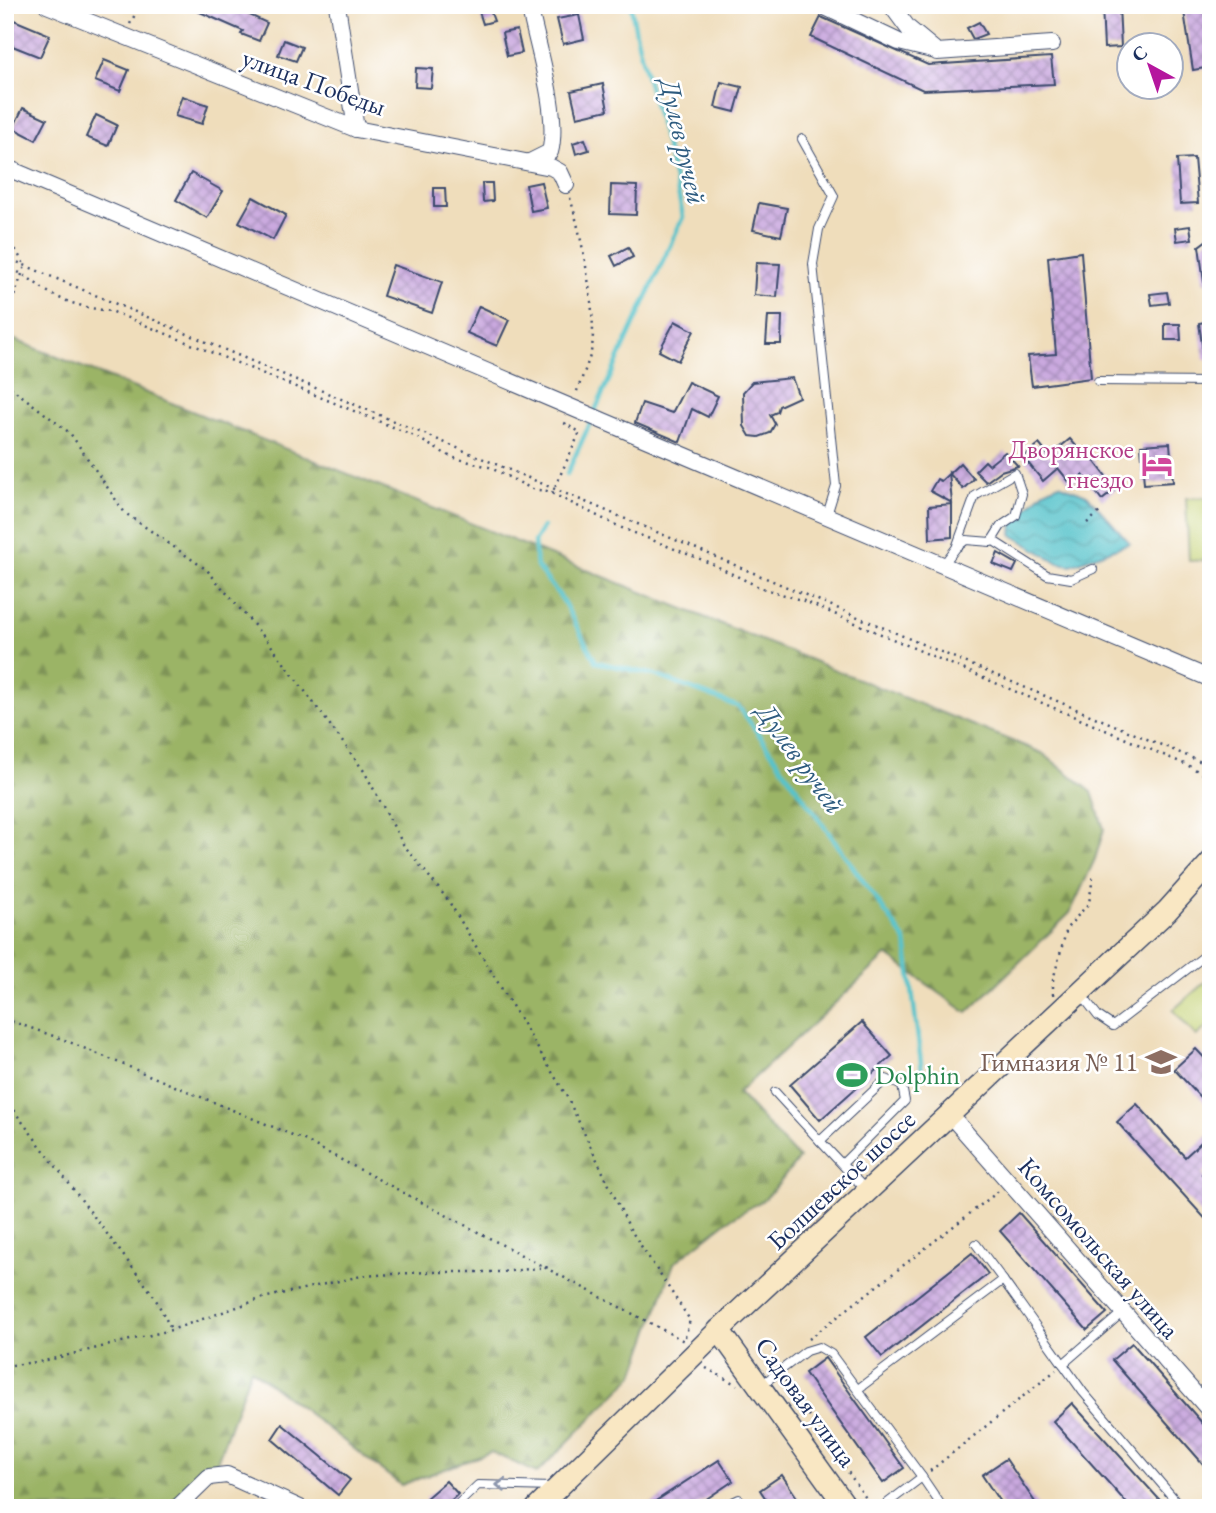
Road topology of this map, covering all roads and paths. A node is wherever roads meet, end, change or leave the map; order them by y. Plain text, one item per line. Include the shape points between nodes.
1 (47, 5) edge
2 (140, 5) edge
3 (337, 5) edge
4 (529, 5) edge
5 (821, 5) edge
6 (891, 5) edge
7 (124, 36) junction
8 (1052, 44) dead end
9 (937, 52) junction
10 (356, 129) junction
11 (802, 139) dead end
12 (1211, 155) edge
13 (530, 162) junction
14 (5, 167) edge
15 (566, 185) joint
16 (1211, 203) edge
17 (5, 231) edge
18 (5, 257) edge
19 (25, 266) junction
20 (5, 267) edge
21 (22, 273) junction
22 (5, 321) edge
23 (1098, 381) dead end
24 (1211, 382) edge
25 (5, 383) edge
26 (577, 411) junction
27 (580, 432) dead end
28 (553, 491) junction
29 (1101, 511) dead end
30 (827, 515) junction
31 (1087, 523) dead end
32 (992, 540) junction
33 (956, 548) junction
34 (943, 565) junction
35 (1093, 569) dead end
36 (1211, 679) edge
37 (1211, 766) edge
38 (1211, 778) edge
39 (1211, 862) edge
40 (1093, 877) dead end
41 (1211, 951) edge
42 (1081, 994) junction
43 (5, 1020) edge
44 (1053, 1020) junction
45 (775, 1092) dead end
46 (5, 1099) edge
47 (951, 1116) junction
48 (820, 1141) junction
49 (842, 1164) junction
50 (1002, 1188) dead end
51 (868, 1193) junction
52 (976, 1244) dead end
53 (549, 1267) junction
54 (1003, 1280) junction
55 (1123, 1312) junction
56 (171, 1330) junction
57 (719, 1330) junction
58 (684, 1340) junction
59 (807, 1340) dead end
60 (678, 1347) dead end
61 (1063, 1364) junction
62 (699, 1365) dead end
63 (5, 1366) edge
64 (779, 1372) junction
65 (758, 1383) junction
66 (858, 1389) junction
67 (1211, 1412) edge
68 (922, 1477) junction
69 (1211, 1487) edge
70 (558, 1488) junction
71 (177, 1508) edge
72 (300, 1508) edge
73 (454, 1508) edge
74 (537, 1508) edge
75 (720, 1508) edge
76 (748, 1508) edge
77 (847, 1508) edge
78 (872, 1508) edge
79 (881, 1508) edge
80 (943, 1508) edge
81 (1182, 1508) edge
82 (1189, 1508) edge

1 - 7 street, улица Победы
2 - 7 path
3 - 10 street
4 - 13 street via 554,126 550,152
5 - 9 street via 899,42
6 - 9 street
7 - 10 street, улица Победы
8 - 9 street
10 - 13 street, улица Победы
11 - 30 lane via 834,196 819,229 813,264 836,486
12 - 16 lane via 1207,161
13 - 15 street, улица Победы via 560,172
14 - 26 street
15 - 26 path via 577,220 592,347
17 - 19 path
18 - 19 path
19 - 21 path
19 - 28 path
20 - 21 path
21 - 22 path
21 - 28 path via 47,291 85,307 123,316 412,436 451,457 489,467 532,489
23 - 24 lane
25 - 58 path via 70,433 125,513 207,570 270,644 364,771 403,844 448,900 566,1095 630,1229 690,1320
26 - 30 street
27 - 28 path
28 - 37 path
28 - 38 path via 622,528 804,601
29 - 31 path
30 - 34 street
32 - 33 lane via 966,540
32 - 33 lane via 1001,526 1016,516 1022,494 1015,473 975,496
32 - 35 lane via 1047,575 1071,579
33 - 34 lane
34 - 36 street
39 - 42 main road, Болшевское шоссе
40 - 44 path via 1089,903 1067,928 1053,980
41 - 42 lane via 1113,1026 1098,1017
42 - 44 main road, Болшевское шоссе
43 - 53 path via 62,1039 302,1139
44 - 47 main road, Болшевское шоссе
45 - 48 lane
46 - 56 path via 154,1296
47 - 51 main road, Болшевское шоссе
47 - 55 street, Комсомольская улица
48 - 49 lane
48 - 49 lane via 886,1079 902,1086 905,1101
49 - 51 lane
50 - 59 path
51 - 57 main road, Болшевское шоссе
52 - 54 lane
53 - 56 path via 361,1276 263,1298
53 - 58 path
54 - 61 lane
54 - 66 lane
55 - 61 lane
55 - 67 street, Комсомольская улица
56 - 63 path
57 - 65 main road, Садовая улица
57 - 70 main road, Болшевское шоссе
58 - 60 path
61 - 68 path
61 - 81 lane
62 - 65 path via 745,1389
64 - 65 lane
64 - 66 lane via 819,1347 831,1353
64 - 78 path
65 - 77 main road, Садовая улица
66 - 68 lane
68 - 79 lane
68 - 80 lane
69 - 82 path
70 -> 73 lane via 478,1485
70 - 74 main road, Болшевское шоссе
71 - 72 street via 209,1477 228,1475
75 - 76 lane via 738,1499

